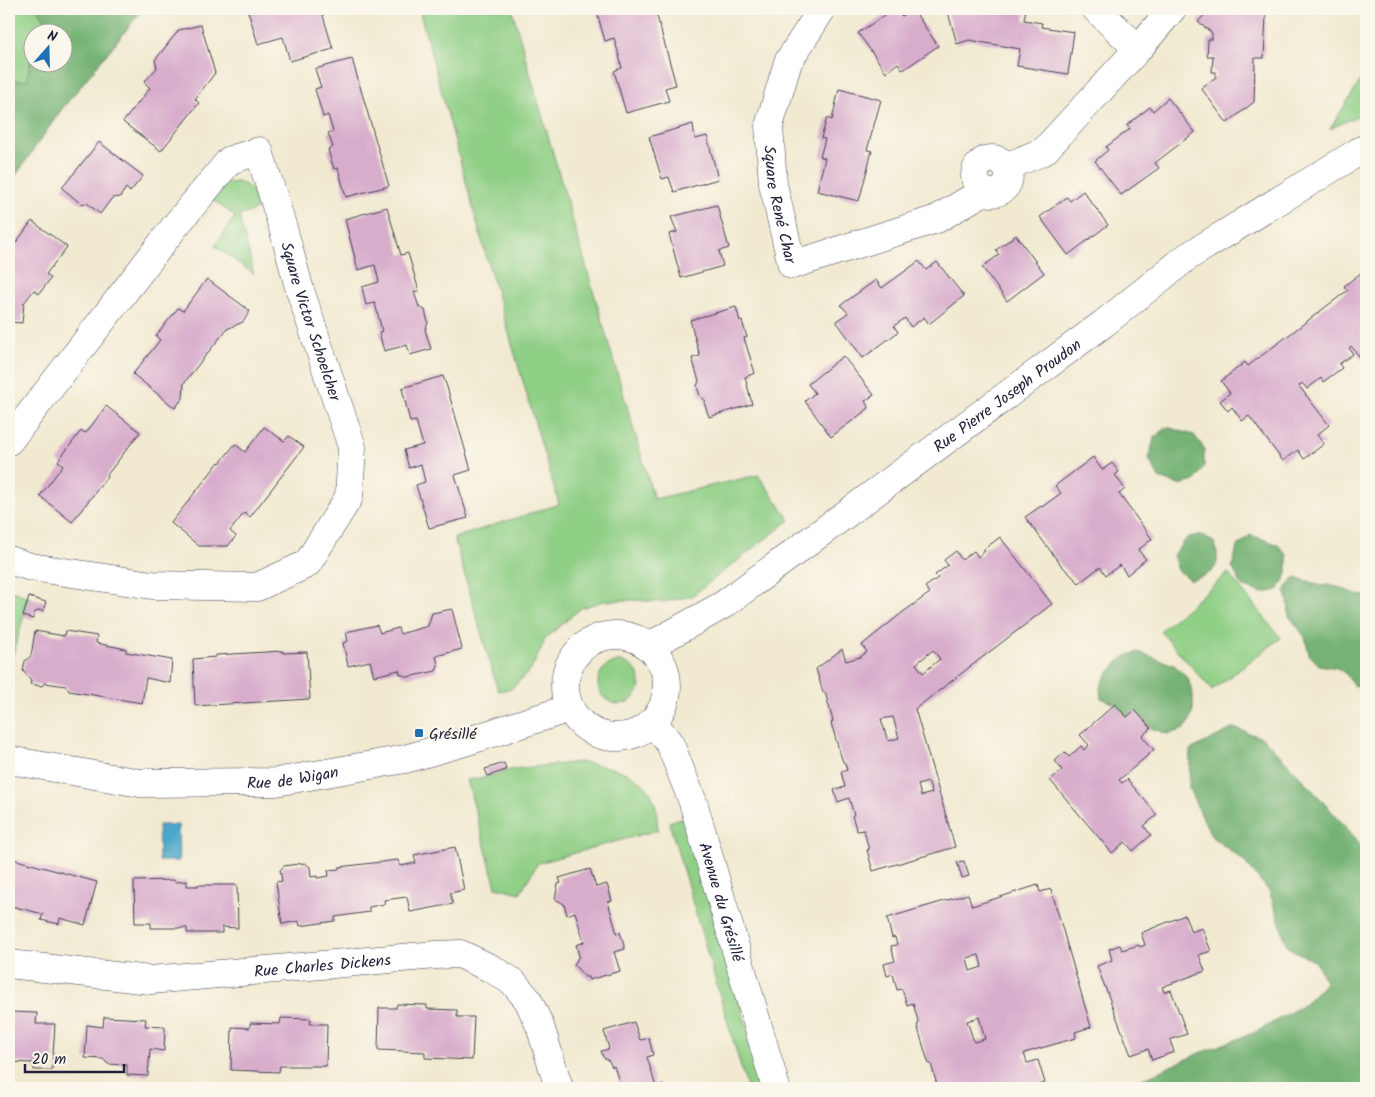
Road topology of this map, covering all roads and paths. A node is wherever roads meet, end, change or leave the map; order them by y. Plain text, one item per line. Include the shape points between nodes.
1 (822, 9) edge
2 (1096, 9) edge
3 (1172, 9) edge
4 (1138, 49) junction
5 (1366, 148) edge
6 (9, 441) edge
7 (9, 560) edge
8 (648, 647) junction
9 (570, 708) junction
10 (653, 722) junction
11 (9, 760) edge
12 (9, 964) edge
13 (559, 1088) edge
14 (776, 1088) edge

1 - 4 street, Square René Char via 788,62 769,126 773,184 792,264 937,219 984,191 996,192 1004,186 1008,176 1006,167 1044,151
2 - 4 street
3 - 4 street, Square René Char
5 - 8 street, Rue Pierre Joseph Proudon via 1187,257 1103,324 723,605
6 - 7 street, Square Victor Schoelcher via 230,160 259,151 299,287 352,447 349,497 307,564 258,587 152,586 31,567
8 - 9 street via 630,637 609,636 592,641 580,650 570,664 566,678
8 - 10 street via 662,662 668,690 663,707
9 - 10 street via 580,722 597,734 628,736
9 - 11 street, Rue de Wigan via 405,759 276,782 140,783
10 - 14 street, Avenue du Grésillé via 670,744 693,802
12 - 13 street, Rue Charles Dickens via 150,980 460,954 513,982 528,1000 540,1026

